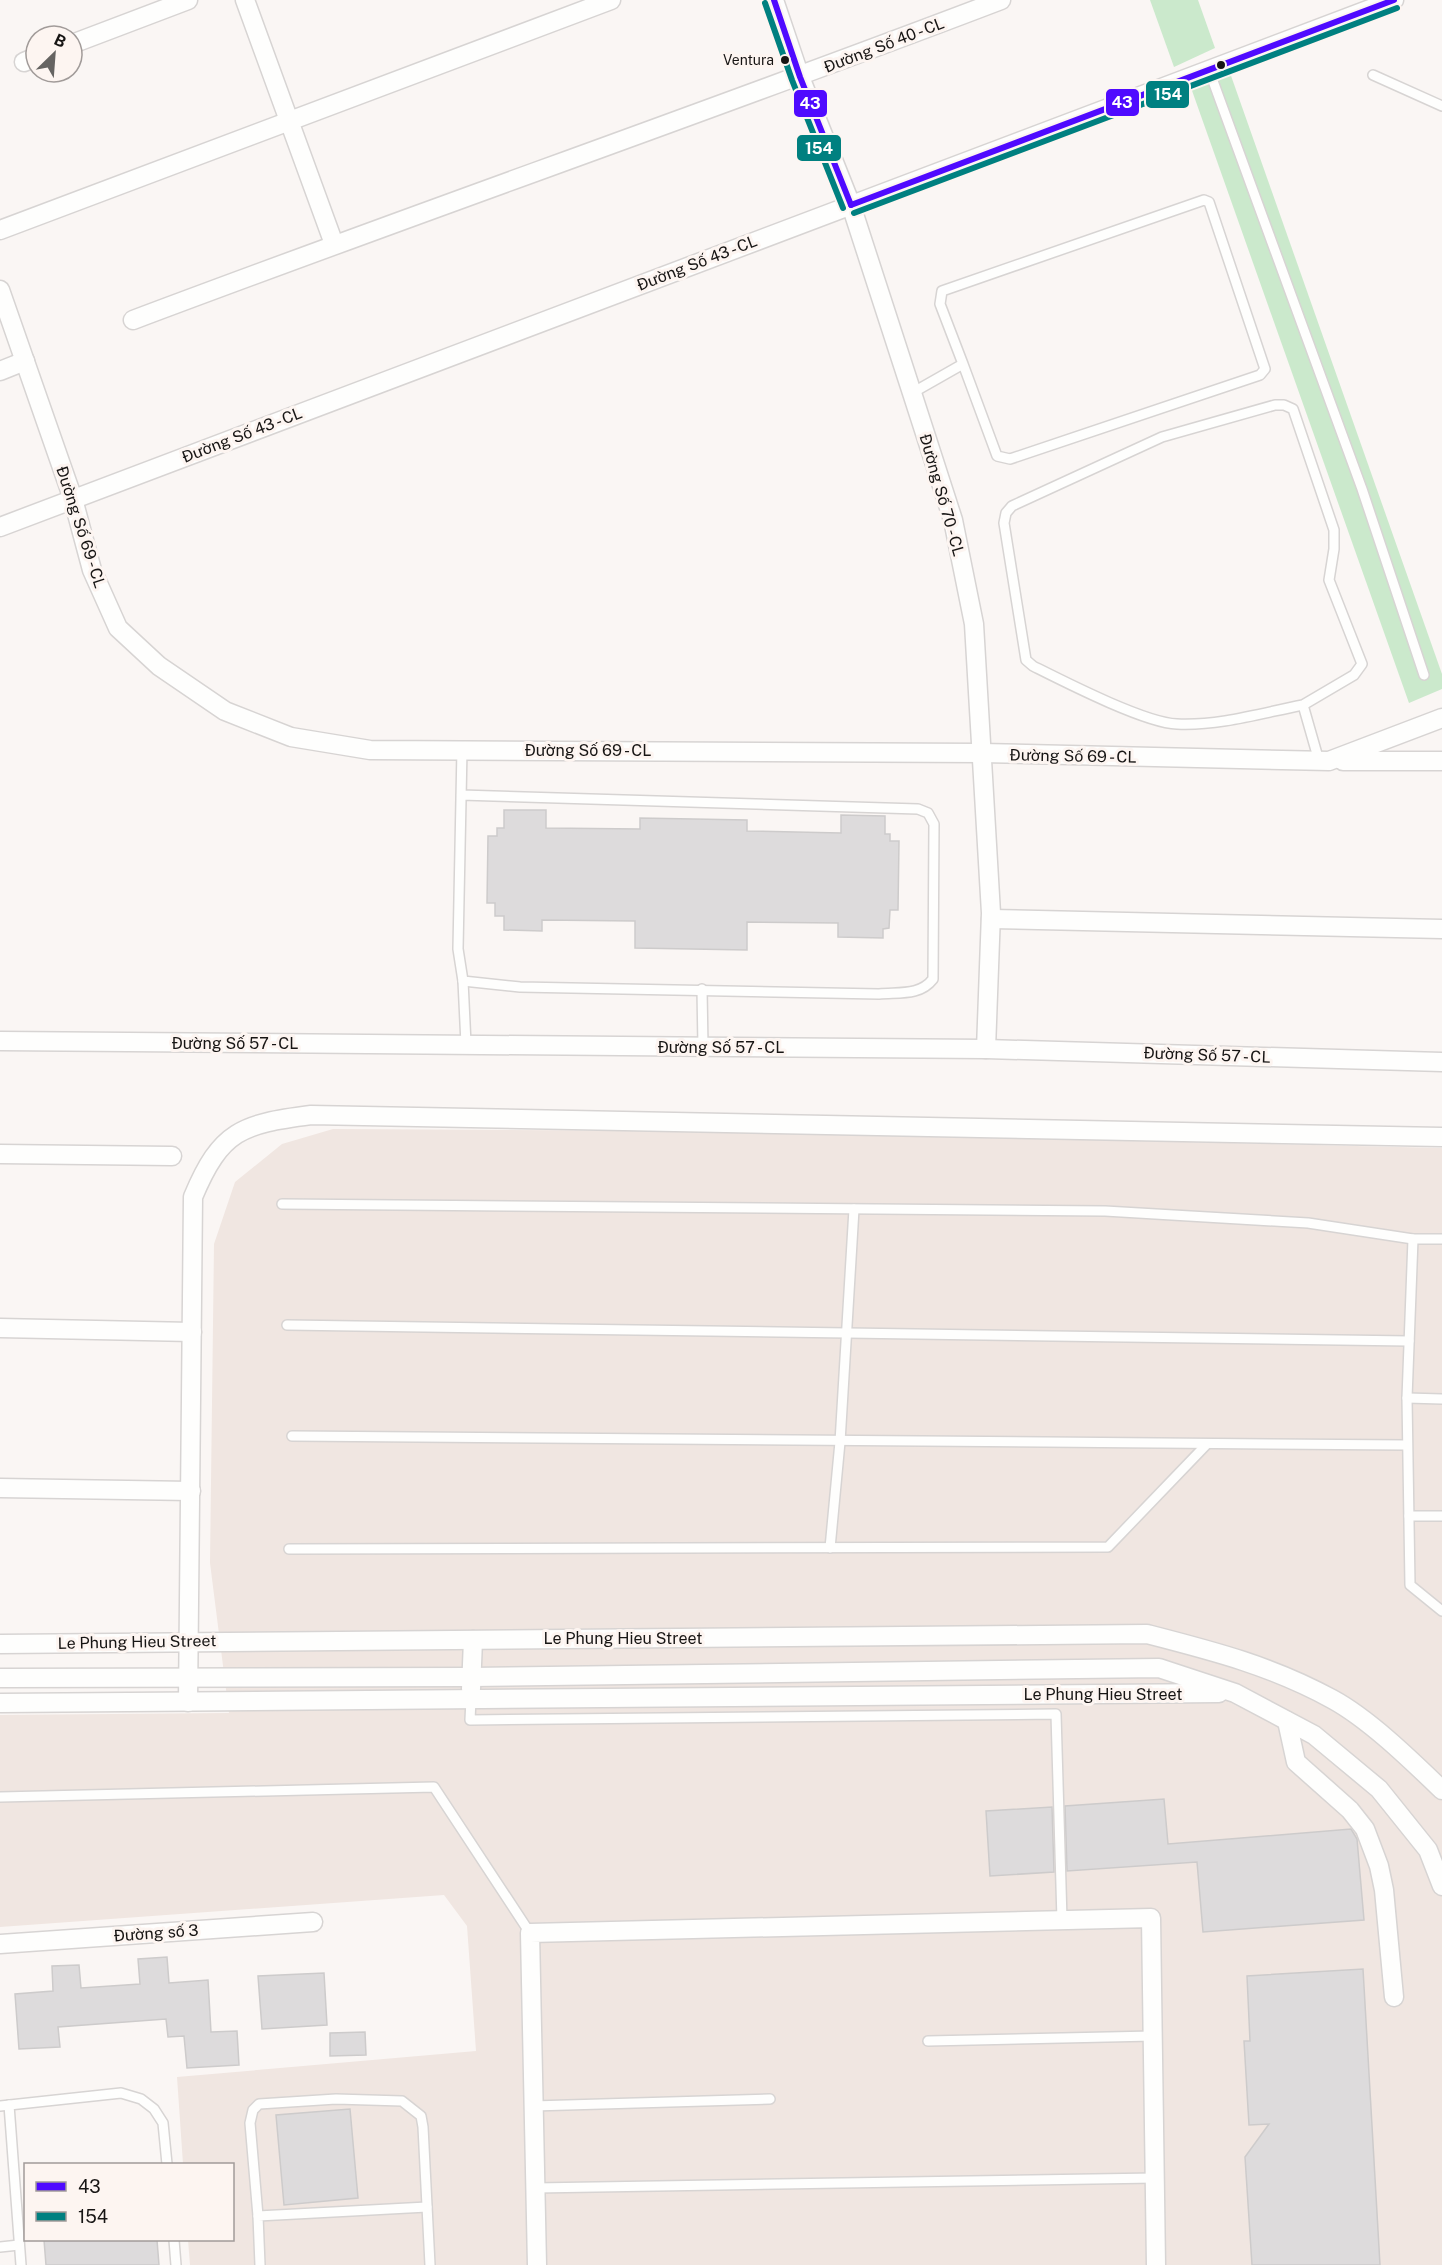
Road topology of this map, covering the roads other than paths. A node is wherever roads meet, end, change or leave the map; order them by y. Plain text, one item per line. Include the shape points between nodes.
1 (188, 0) edge
2 (245, 0) edge
3 (611, 0) edge
4 (774, 0) edge
5 (1001, 0) edge
6 (1394, 0) edge
7 (1348, 8) edge
8 (84, 39) edge
9 (1209, 70) junction
10 (1372, 75) dead end
11 (800, 77) junction
12 (1442, 106) edge
13 (290, 121) junction
14 (852, 205) junction
15 (0, 230) edge
16 (334, 244) junction
17 (0, 290) edge
18 (134, 320) dead end
19 (25, 362) junction
20 (963, 364) junction
21 (0, 371) edge
22 (912, 393) junction
23 (73, 499) junction
24 (0, 527) edge
25 (1424, 675) dead end
26 (1303, 705) junction
27 (1442, 718) edge
28 (462, 749) junction
29 (982, 753) junction
30 (1324, 761) junction
31 (1442, 761) edge
32 (461, 795) junction
33 (991, 919) junction
34 (1442, 929) edge
35 (463, 981) junction
36 (702, 989) junction
37 (0, 1041) edge
38 (466, 1044) junction
39 (703, 1047) junction
40 (986, 1049) junction
41 (1442, 1062) edge
42 (1442, 1137) edge
43 (0, 1154) edge
44 (172, 1156) dead end
45 (282, 1204) dead end
46 (854, 1209) junction
47 (1413, 1239) junction
48 (1442, 1239) edge
49 (287, 1325) dead end
50 (0, 1328) edge
51 (192, 1332) junction
52 (847, 1333) junction
53 (1409, 1341) junction
54 (1407, 1398) junction
55 (1442, 1399) edge
56 (292, 1436) dead end
57 (840, 1442) junction
58 (1206, 1445) junction
59 (1407, 1445) junction
60 (0, 1488) edge
61 (190, 1491) junction
62 (1409, 1516) junction
63 (1442, 1516) edge
64 (830, 1548) junction
65 (289, 1550) dead end
66 (1442, 1611) edge
67 (0, 1644) edge
68 (473, 1646) junction
69 (189, 1648) junction
70 (0, 1656) edge
71 (188, 1676) junction
72 (472, 1677) junction
73 (0, 1678) edge
74 (1235, 1693) junction
75 (471, 1699) junction
76 (188, 1702) junction
77 (0, 1703) edge
78 (1287, 1720) junction
79 (1442, 1790) edge
80 (0, 1797) edge
81 (1442, 1886) edge
82 (1062, 1920) junction
83 (313, 1922) dead end
84 (530, 1933) junction
85 (0, 1944) edge
86 (1394, 1998) dead end
87 (1153, 2036) junction
88 (928, 2040) dead end
89 (770, 2099) dead end
90 (5, 2106) edge
91 (533, 2106) junction
92 (167, 2163) edge
93 (1155, 2178) junction
94 (535, 2188) junction
95 (426, 2206) junction
96 (258, 2216) junction
97 (174, 2241) edge
98 (19, 2245) junction
99 (0, 2247) edge
100 (21, 2265) edge
101 (176, 2265) edge
102 (260, 2265) edge
103 (430, 2265) edge
104 (537, 2265) edge
105 (1156, 2265) edge

1 - 8 street
2 - 13 street
3 - 13 street
4 - 11 street, Đường Số 70 - CL
5 - 11 street, Đường Số 40 - CL
6 - 7 street, Đường Số 43 - CL
7 - 9 street, Đường Số 43 - CL
9 - 14 street, Đường Số 43 - CL
9 - 25 lane via 1362,489
10 - 12 lane
11 - 14 street, Đường Số 70 - CL
11 - 16 street, Đường Số 40 - CL
13 - 15 street
13 - 16 street
14 - 22 street, Đường Số 70 - CL
14 - 23 street, Đường Số 43 - CL
16 - 18 street, Đường Số 40 - CL
17 - 19 street, Đường Số 69 - CL
19 - 21 street
19 - 23 street, Đường Số 69 - CL
20 - 20 lane via 940,303 942,291 1204,200 1209,202 1265,369 1260,375 1010,459 998,456
20 - 22 lane
22 - 29 street, Đường Số 70 - CL via 953,520 974,624
23 - 24 street, Đường Số 43 - CL
23 - 28 street, Đường Số 69 - CL via 92,570 118,628 159,666 225,711 291,737 370,750
26 - 26 lane via 1354,675 1362,664 1329,580 1334,530 1293,409 1275,405 1162,437 1031,496 1006,513 1004,523 1026,660 1033,666 1152,720 1175,724 1204,724
26 - 30 lane
27 - 30 street, Đường Số 69 - CL
28 - 29 street, Đường Số 69 - CL
28 - 32 lane
29 - 30 street, Đường Số 69 - CL
29 - 33 street, Đường Số 70 - CL
30 - 31 street
32 - 35 lane via 458,949
32 - 36 lane via 918,809 928,813 934,824 933,979 926,988 879,994
33 - 34 street
33 - 40 street, Đường Số 70 - CL
35 - 36 lane via 520,987
35 - 38 lane
36 - 39 lane
37 - 38 street, Đường Số 57 - CL
38 - 39 street, Đường Số 57 - CL
39 - 40 street, Đường Số 57 - CL
40 - 41 street, Đường Số 57 - CL
42 - 51 street via 323,1115 264,1121 232,1135 206,1166 193,1197
43 - 44 street
45 - 46 lane
46 - 47 lane via 1105,1211 1308,1223
46 - 52 lane
47 - 48 lane
47 - 53 lane
49 - 52 lane
50 - 51 street
51 - 61 street
52 - 53 lane
52 - 57 lane
53 - 54 lane
54 - 55 lane
54 - 59 lane
56 - 57 lane
57 - 58 lane
57 - 64 lane
58 - 59 lane
58 - 64 lane via 1108,1547
59 - 62 lane
60 - 61 street
61 - 69 street
62 - 63 lane
62 - 66 lane via 1410,1585
64 - 65 lane
67 - 69 street, Le Phung Hieu Street
68 - 69 street, Le Phung Hieu Street
68 - 72 street
68 - 79 street, Le Phung Hieu Street via 1147,1634 1243,1658 1334,1700
69 - 70 street, Le Phung Hieu Street
69 - 71 street
71 - 72 street, Le Phung Hieu Street
71 - 73 street, Le Phung Hieu Street
71 - 76 street
72 - 74 street, Le Phung Hieu Street via 1159,1668
72 - 75 street
74 - 75 street, Le Phung Hieu Street
74 - 78 street, Le Phung Hieu Street
75 - 76 street, Le Phung Hieu Street
75 - 82 lane via 470,1720 1056,1714
76 - 77 street, Le Phung Hieu Street
78 - 81 street, Le Phung Hieu Street via 1314,1735 1379,1789 1428,1850
78 - 86 street via 1296,1762 1350,1810 1365,1829 1384,1890
80 - 84 lane via 434,1787
82 - 84 street
82 - 87 street via 1151,1918
83 - 85 street, Đường số 3
84 - 91 street
87 - 88 lane
87 - 93 street
89 - 91 lane
90 - 92 lane via 121,2093 141,2099 163,2123
90 - 98 lane
91 - 94 street
93 - 94 lane
93 - 105 street
94 - 104 street
95 - 96 lane
95 - 96 lane via 421,2116 402,2101 336,2099 259,2104 253,2110 250,2122
95 - 103 lane
96 - 102 lane
97 - 101 lane
98 - 99 lane
98 - 100 lane

